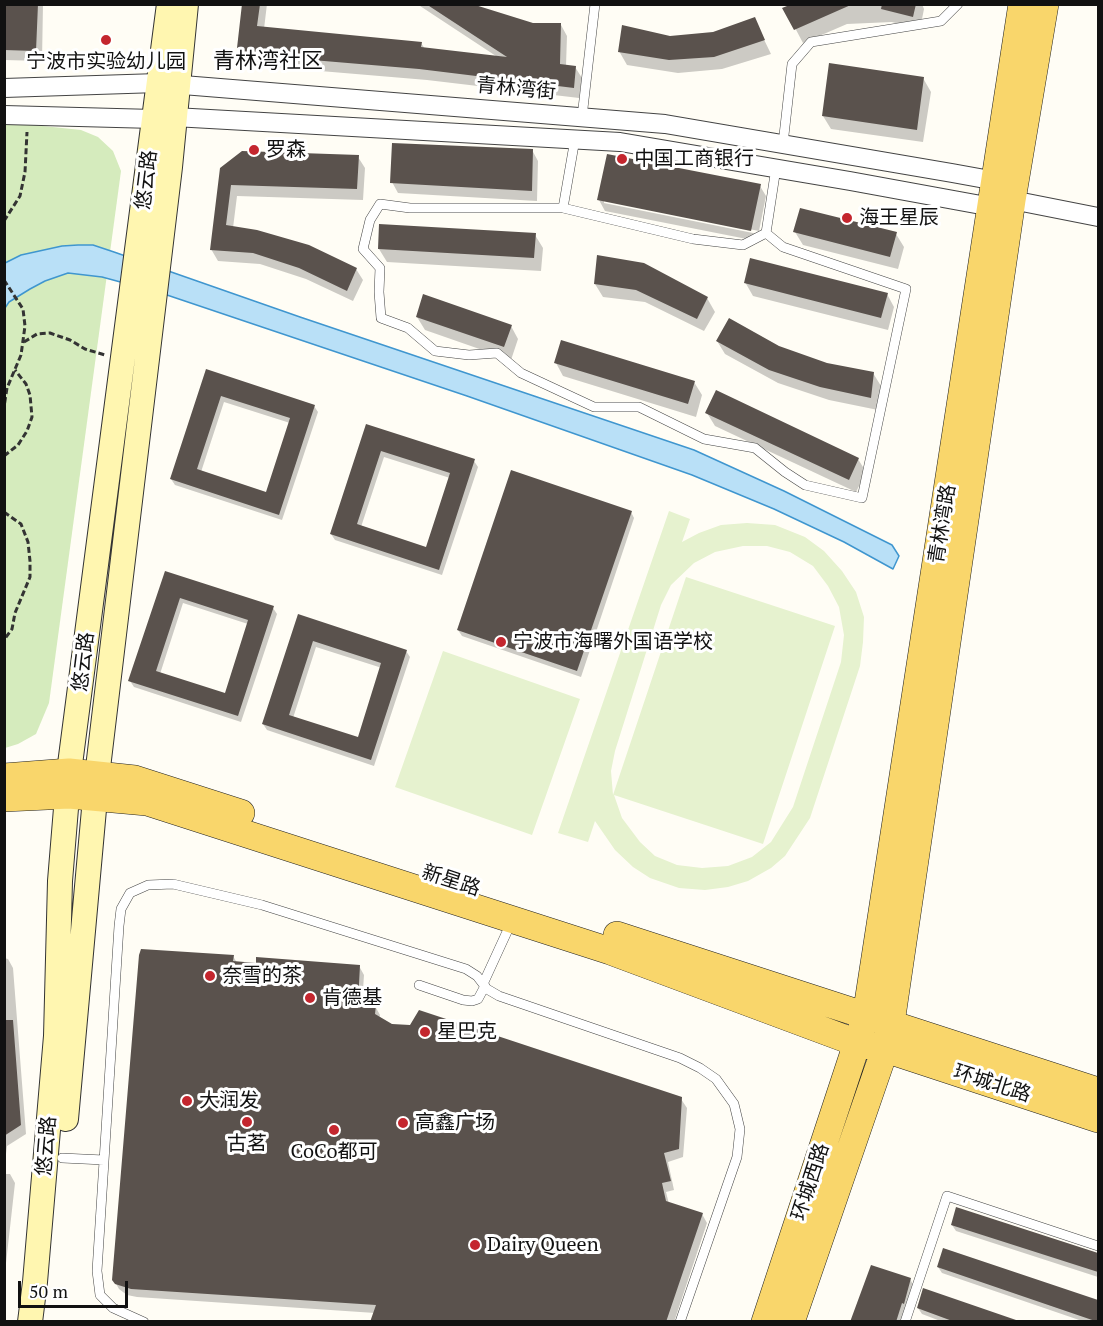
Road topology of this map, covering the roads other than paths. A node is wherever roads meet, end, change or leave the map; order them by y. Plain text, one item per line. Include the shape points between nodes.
1 (169, 4) edge
2 (186, 4) edge
3 (595, 4) edge
4 (958, 4) edge
5 (1022, 4) edge
6 (1045, 4) edge
7 (168, 84) junction
8 (4, 88) edge
9 (4, 115) edge
10 (582, 117) junction
11 (164, 118) junction
12 (575, 140) junction
13 (783, 144) junction
14 (776, 168) junction
15 (1000, 196) junction
16 (564, 208) junction
17 (1098, 217) edge
18 (766, 233) junction
19 (142, 308) junction
20 (4, 777) edge
21 (69, 784) junction
22 (97, 786) junction
23 (4, 798) edge
24 (512, 919) junction
25 (419, 985) dead end
26 (484, 985) junction
27 (878, 1020) junction
28 (857, 1043) junction
29 (885, 1049) junction
30 (1098, 1091) edge
31 (1098, 1119) edge
32 (62, 1158) junction
33 (104, 1160) junction
34 (1098, 1246) edge
35 (30, 1322) edge
36 (46, 1322) edge
37 (144, 1322) edge
38 (680, 1322) edge
39 (765, 1322) edge
40 (791, 1322) edge
41 (905, 1322) edge

1 - 7 street, 悠云路
2 - 7 street, 悠云路
3 - 10 lane
4 - 13 lane via 941,21 811,42 792,64
5 - 15 main road, 青林湾路
6 - 15 main road, 青林湾路
7 - 8 street, 青林湾街
7 - 10 street, 青林湾街
7 - 11 street, 悠云路
9 - 11 street, 青林湾街
10 - 13 street, 青林湾街 via 665,124
11 - 12 street, 青林湾街
11 - 19 street, 悠云路
12 - 14 street, 青林湾街 via 620,142
12 - 16 lane
13 - 15 street, 青林湾街
14 - 15 street, 青林湾街
14 - 18 lane
15 - 17 street, 青林湾街
15 - 27 main road, 青林湾路
16 - 18 lane via 693,239 743,246
16 - 18 lane via 410,208 380,204 370,220 363,249 380,268 381,318 408,328 435,351 497,353 521,373 594,407 639,408 704,439 755,448 805,484 862,498 906,289 783,247
19 - 21 street, 悠云路 via 124,358
19 - 22 street, 悠云路
20 - 21 main road, 新星路
21 - 22 main road, 新星路
21 - 23 main road, 新星路
21 - 35 street, 悠云路 via 60,881 56,1036
22 - 24 main road, 新星路
22 - 27 main road, 新星路 via 135,779
22 - 32 street, 悠云路
24 - 26 lane
24 - 28 main road, 新星路 via 610,951
25 - 26 lane via 472,1001 478,999
26 - 33 lane via 466,969 262,905 173,884 148,885 130,893 121,909
26 - 38 lane via 500,996 680,1058 716,1079 734,1104 740,1129 737,1157
27 - 28 main road, 青林湾路
27 - 29 main road
27 - 30 main road, 环城北路
28 - 29 main road, 新星路
28 - 39 main road, 环城西路
29 - 31 main road, 环城北路
29 - 40 main road
32 - 33 lane
32 - 36 street, 悠云路
33 - 37 lane via 97,1271 100,1295 113,1308
34 - 41 lane via 947,1196

